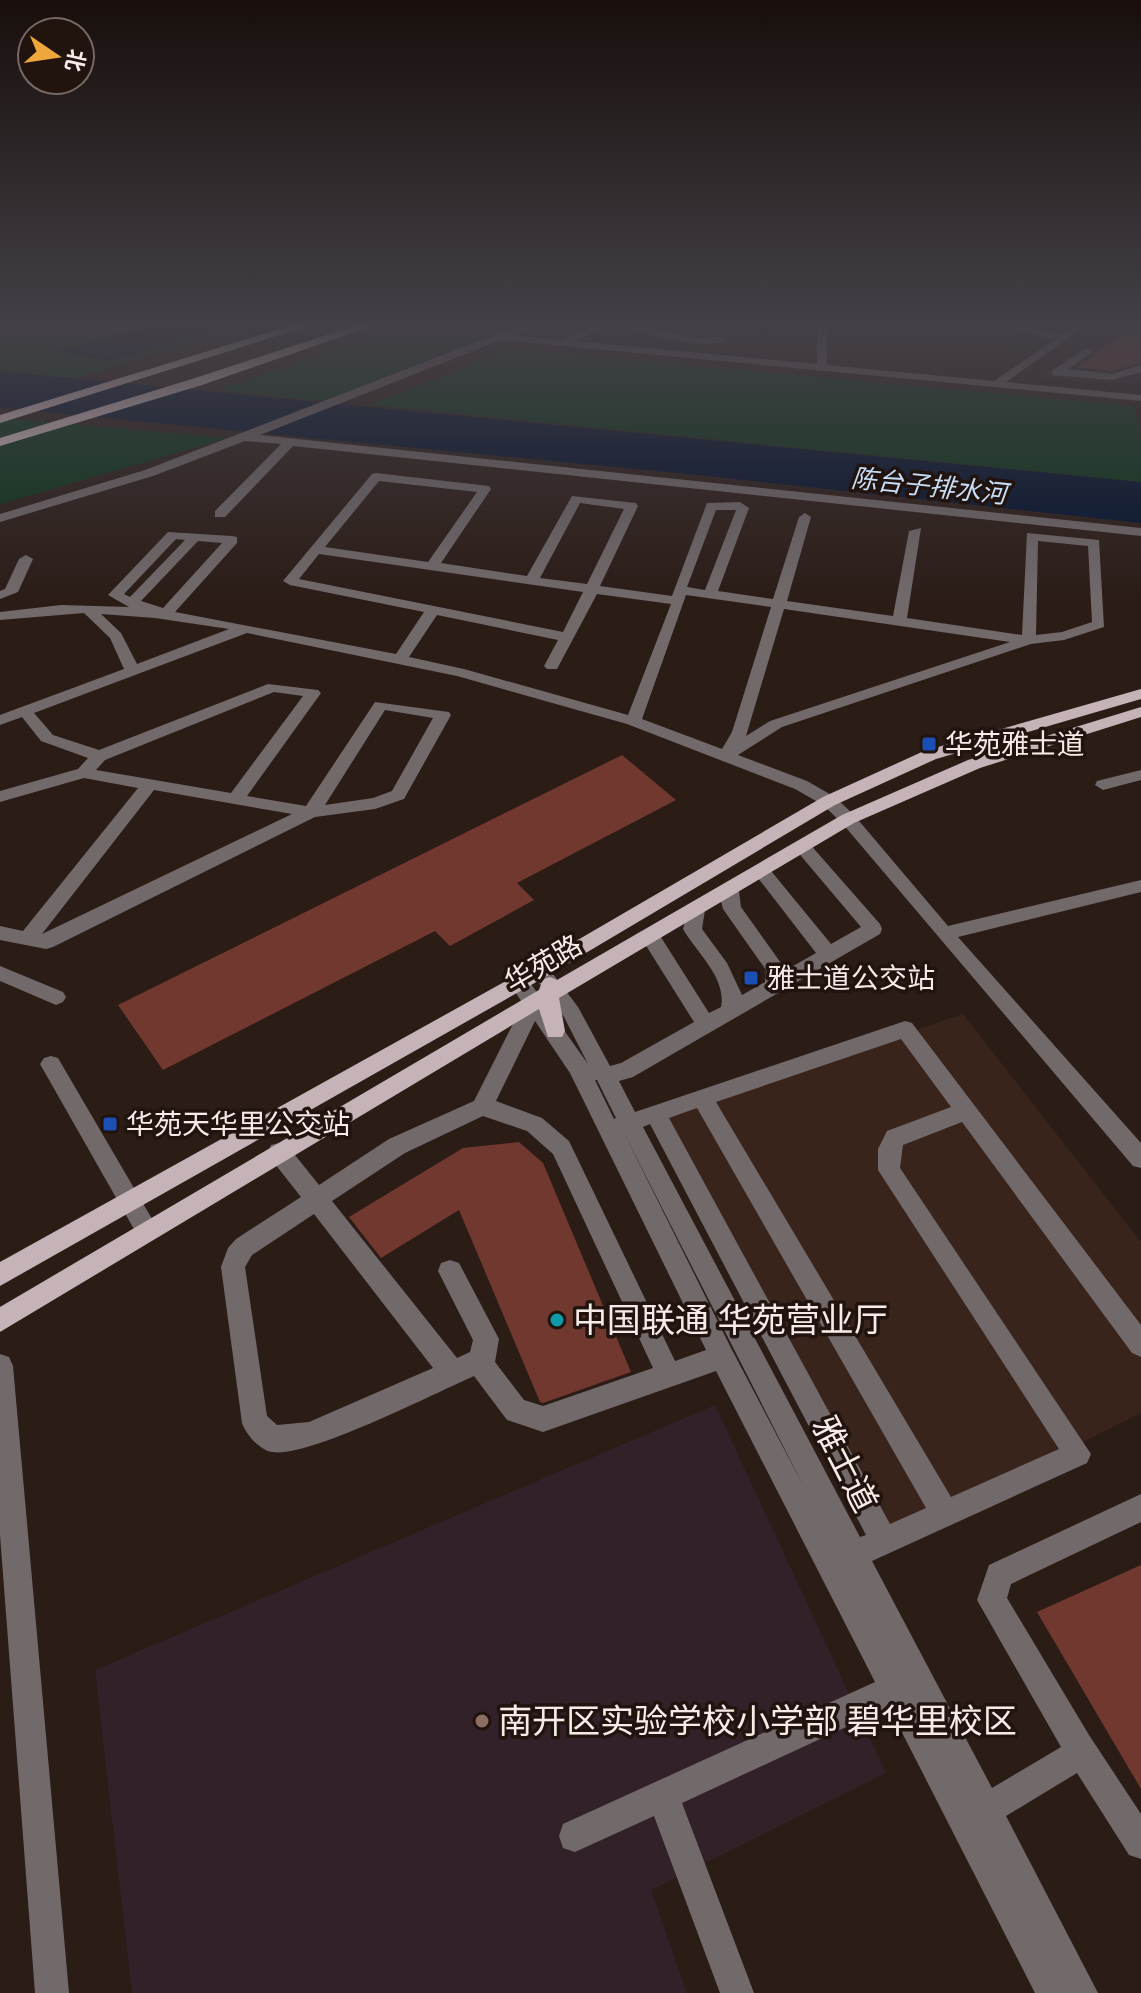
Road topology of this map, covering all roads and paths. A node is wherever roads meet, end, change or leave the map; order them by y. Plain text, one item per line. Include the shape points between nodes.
1 (91, 414) edge
2 (306, 414) edge
3 (248, 436) junction
4 (0, 442) edge
5 (290, 442) junction
6 (220, 514) dead end
7 (805, 517) dead end
8 (0, 518) edge
9 (916, 531) dead end
10 (1141, 532) edge
11 (317, 550) junction
12 (26, 559) dead end
13 (432, 566) junction
14 (532, 580) junction
15 (592, 589) junction
16 (0, 595) edge
17 (710, 595) junction
18 (679, 596) junction
19 (781, 605) junction
20 (88, 609) junction
21 (433, 610) junction
22 (166, 613) junction
23 (0, 616) edge
24 (899, 622) junction
25 (246, 628) junction
26 (567, 637) junction
27 (1029, 640) junction
28 (400, 659) junction
29 (552, 666) dead end
30 (132, 670) junction
31 (1141, 694) edge
32 (24, 710) junction
33 (1141, 712) edge
34 (0, 720) edge
35 (633, 721) junction
36 (99, 756) junction
37 (726, 756) junction
38 (84, 773) junction
39 (1141, 775) edge
40 (149, 785) junction
41 (1103, 785) dead end
42 (0, 797) edge
43 (235, 800) junction
44 (829, 801) junction
45 (311, 812) junction
46 (848, 819) junction
47 (802, 846) junction
48 (761, 870) junction
49 (1141, 886) edge
50 (732, 888) junction
51 (696, 910) junction
52 (0, 933) edge
53 (944, 934) junction
54 (650, 936) junction
55 (28, 938) junction
56 (829, 955) junction
57 (598, 966) junction
58 (0, 973) edge
59 (774, 986) junction
60 (546, 988) junction
61 (56, 997) dead end
62 (730, 1011) junction
63 (565, 1025) junction
64 (706, 1025) junction
65 (51, 1064) dead end
66 (606, 1077) junction
67 (702, 1098) junction
68 (482, 1107) junction
69 (966, 1111) junction
70 (631, 1123) junction
71 (279, 1152) junction
72 (1141, 1159) edge
73 (316, 1200) junction
74 (129, 1202) junction
75 (147, 1231) junction
76 (450, 1271) dead end
77 (0, 1275) edge
78 (0, 1320) edge
79 (1141, 1345) edge
80 (722, 1357) junction
81 (479, 1361) junction
82 (0, 1366) edge
83 (453, 1373) junction
84 (669, 1375) junction
85 (1141, 1508) edge
86 (944, 1512) junction
87 (883, 1539) junction
88 (841, 1559) junction
89 (896, 1688) junction
90 (1078, 1746) junction
91 (663, 1796) junction
92 (976, 1816) junction
93 (575, 1836) dead end
94 (1141, 1843) edge
95 (52, 1993) edge
96 (737, 1993) edge
97 (1054, 1993) edge
98 (1081, 1993) edge

1 - 4 highway
2 - 3 street
3 - 5 street
3 - 8 street via 149,473
5 - 6 street
5 - 10 street
7 - 19 street
9 - 24 street
11 - 13 street
11 - 13 street via 376,477 485,489
11 - 21 street via 290,581
12 - 16 street via 11,592
13 - 14 street
14 - 15 street
14 - 15 street via 576,499 632,506
15 - 18 street
15 - 26 street
17 - 18 street
17 - 18 street via 740,506 711,506
17 - 19 street
18 - 35 street
19 - 24 street
19 - 37 street via 740,732
20 - 22 street
20 - 23 street
20 - 30 street via 116,636
21 - 26 street
21 - 28 street
22 - 22 street via 132,603 195,537 232,540
22 - 25 street
24 - 27 street
25 - 28 street
25 - 30 street
26 - 29 street
27 - 27 street via 1099,624 1094,543 1032,536
27 - 37 street via 776,724
28 - 35 street
30 - 32 street
31 - 44 main road, 华苑路 via 930,755
32 - 34 street
32 - 36 street via 47,738
33 - 46 main road, 华苑路 via 961,768
35 - 37 street
36 - 38 street
36 - 43 street via 273,687 313,693
37 - 44 street
38 - 40 street
38 - 42 street
39 - 41 street
40 - 43 street
40 - 55 street
43 - 45 street
44 - 46 street
44 - 60 main road, 华苑路 via 580,947
45 - 45 street via 398,795 443,715 381,705
45 - 55 street via 46,942
46 - 47 main road, 华苑路
46 - 53 street
47 - 48 main road, 华苑路
47 - 56 street via 873,929
48 - 50 main road, 华苑路
48 - 56 street
49 - 53 street
50 - 51 main road, 华苑路
50 - 59 street via 732,909 776,969
51 - 54 main road, 华苑路
51 - 62 street via 692,929 728,983
52 - 55 street
53 - 72 street
54 - 57 main road, 华苑路
54 - 64 street
56 - 59 street
57 - 60 main road, 华苑路
57 - 63 street via 577,990
58 - 61 street
59 - 62 street
60 - 63 street, 雅士道
60 - 68 street
60 - 71 main road, 华苑路
60 - 74 main road, 华苑路 via 519,982
62 - 64 street
63 - 66 street, 雅士道
64 - 66 street
65 - 74 street
66 - 70 street, 雅士道
66 - 70 street, 雅士道
67 - 69 street via 905,1029
67 - 70 street
67 - 86 street
68 - 73 street via 397,1146
68 - 84 street via 543,1127 561,1148
69 - 79 street
69 - 86 street via 895,1138 889,1170 1078,1454
70 - 80 street, 雅士道
70 - 87 street
70 - 88 street, 雅士道
71 - 73 street
71 - 75 main road, 华苑路
73 - 83 street
73 - 83 street via 236,1256 233,1267 255,1423 273,1439 310,1435
74 - 75 street
74 - 77 main road, 华苑路
75 - 78 main road, 华苑路
76 - 81 street via 486,1339 486,1353
80 - 84 street
80 - 88 street, 雅士道
81 - 83 street
81 - 84 street via 516,1411 543,1419
82 - 95 street
85 - 90 street via 999,1575 992,1600
86 - 87 street
87 - 88 street
88 - 89 street, 雅士道
88 - 92 street, 雅士道
89 - 91 street
89 - 92 street, 雅士道
90 - 92 street via 1082,1752
90 - 94 street
91 - 93 street
91 - 96 street
92 - 97 street, 雅士道
92 - 98 street, 雅士道

